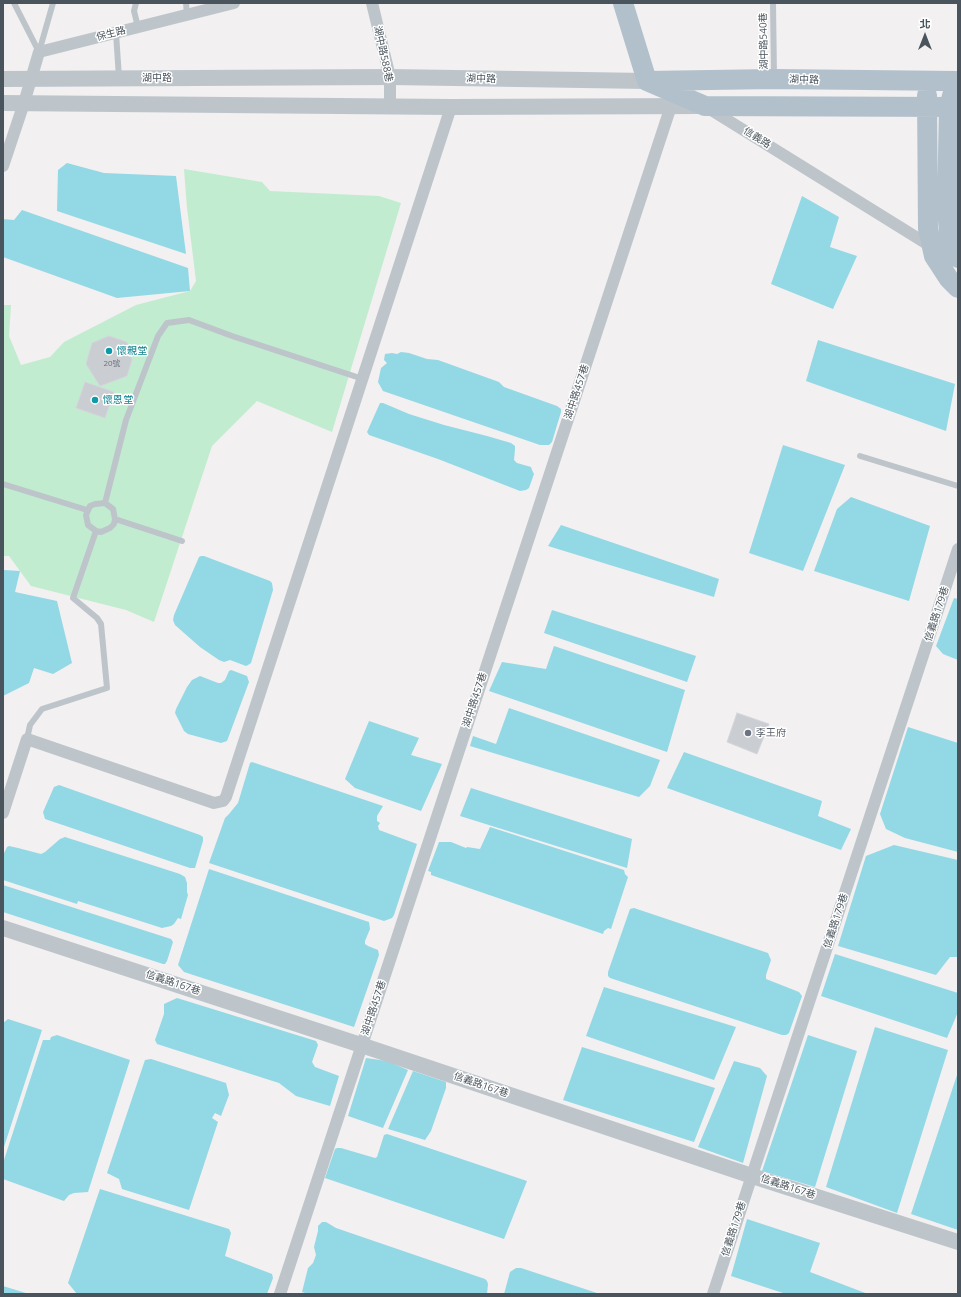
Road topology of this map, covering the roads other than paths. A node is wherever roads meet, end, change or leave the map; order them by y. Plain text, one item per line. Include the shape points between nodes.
1 (14, 3) edge
2 (53, 3) edge
3 (136, 3) edge
4 (234, 3) edge
5 (372, 3) edge
6 (623, 3) edge
7 (773, 3) edge
8 (187, 9) edge
9 (138, 27) junction
10 (116, 33) junction
11 (39, 52) junction
12 (390, 77) junction
13 (30, 78) junction
14 (119, 78) junction
15 (957, 78) edge
16 (3, 79) edge
17 (774, 79) junction
18 (647, 81) junction
19 (926, 81) junction
20 (3, 103) edge
21 (24, 103) junction
22 (390, 106) junction
23 (671, 106) junction
24 (705, 106) junction
25 (451, 107) junction
26 (954, 107) edge
27 (927, 108) junction
28 (3, 166) edge
29 (932, 247) junction
30 (958, 258) edge
31 (958, 288) edge
32 (363, 379) junction
33 (860, 456) dead end
34 (3, 484) edge
35 (958, 486) edge
36 (104, 503) junction
37 (87, 510) junction
38 (115, 519) junction
39 (96, 531) junction
40 (182, 541) dead end
41 (958, 548) edge
42 (27, 739) junction
43 (3, 813) edge
44 (3, 928) edge
45 (361, 1045) junction
46 (752, 1176) junction
47 (958, 1242) edge
48 (280, 1294) edge
49 (713, 1294) edge

1 - 11 lane
2 - 11 lane
3 - 9 lane via 134,11
4 - 8 street, 保生路
5 - 12 street, 湖中路588巷
6 - 18 main road
7 - 17 lane, 湖中路540巷
8 - 9 street, 保生路
9 - 10 street, 保生路
10 - 11 street, 保生路
10 - 14 lane
11 - 13 street
12 - 14 street, 湖中路
12 - 18 street, 湖中路
12 - 22 street, 湖中路588巷
13 - 14 street, 湖中路
13 - 16 street, 湖中路
13 - 21 street
15 - 19 main road, 湖中路
15 - 26 main road
17 - 18 main road, 湖中路
17 - 19 main road, 湖中路
18 - 24 main road, 信義路
19 - 27 main road
20 - 21 street
21 - 22 street
21 - 28 street
22 - 25 street
23 - 24 street
23 - 25 street
23 - 45 street, 湖中路457巷
24 - 27 main road
24 - 29 street, 信義路
25 - 32 street
26 - 27 main road
26 - 30 main road via 948,233 952,249
27 - 29 main road via 928,229
29 - 31 main road via 939,265
32 - 36 lane via 189,320 167,323 158,336 126,420
32 - 42 street via 223,801 214,803
33 - 35 lane
34 - 37 lane
36 - 37 lane via 90,506
36 - 38 lane via 113,509
37 - 39 lane via 88,525
38 - 39 lane via 114,524 106,531
38 - 40 lane
39 - 42 lane via 73,598 101,624 107,688 42,709 30,725
41 - 46 street, 信義路179巷
42 - 43 street
44 - 45 street, 信義路167巷
45 - 46 street, 信義路167巷
45 - 48 street, 湖中路457巷
46 - 47 street, 信義路167巷
46 - 49 street, 信義路179巷

